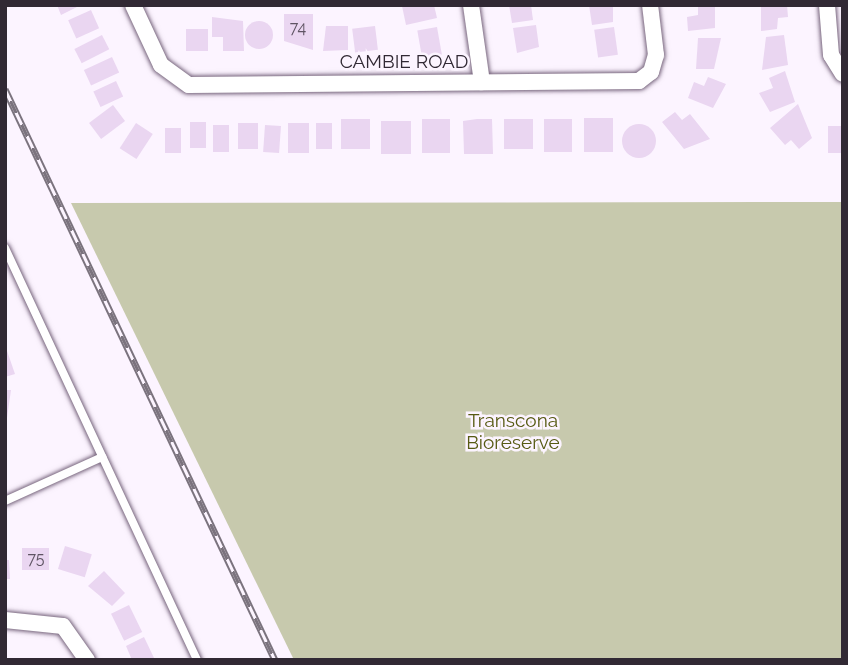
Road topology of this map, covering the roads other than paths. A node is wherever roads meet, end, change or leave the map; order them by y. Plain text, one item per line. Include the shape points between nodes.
1 (133, 5) edge
2 (471, 5) edge
3 (650, 5) edge
4 (827, 5) edge
5 (843, 74) edge
6 (482, 82) junction
7 (5, 248) edge
8 (103, 457) junction
9 (5, 501) edge
10 (5, 620) edge
11 (87, 660) edge
12 (197, 660) edge

1 - 6 street, CAMBIE ROAD via 161,65 188,85
2 - 6 street
3 - 6 street, CAMBIE ROAD via 656,55 651,72 639,81
4 - 5 street via 831,55
7 - 8 lane
8 - 9 lane
8 - 12 lane
10 - 11 street via 63,626

